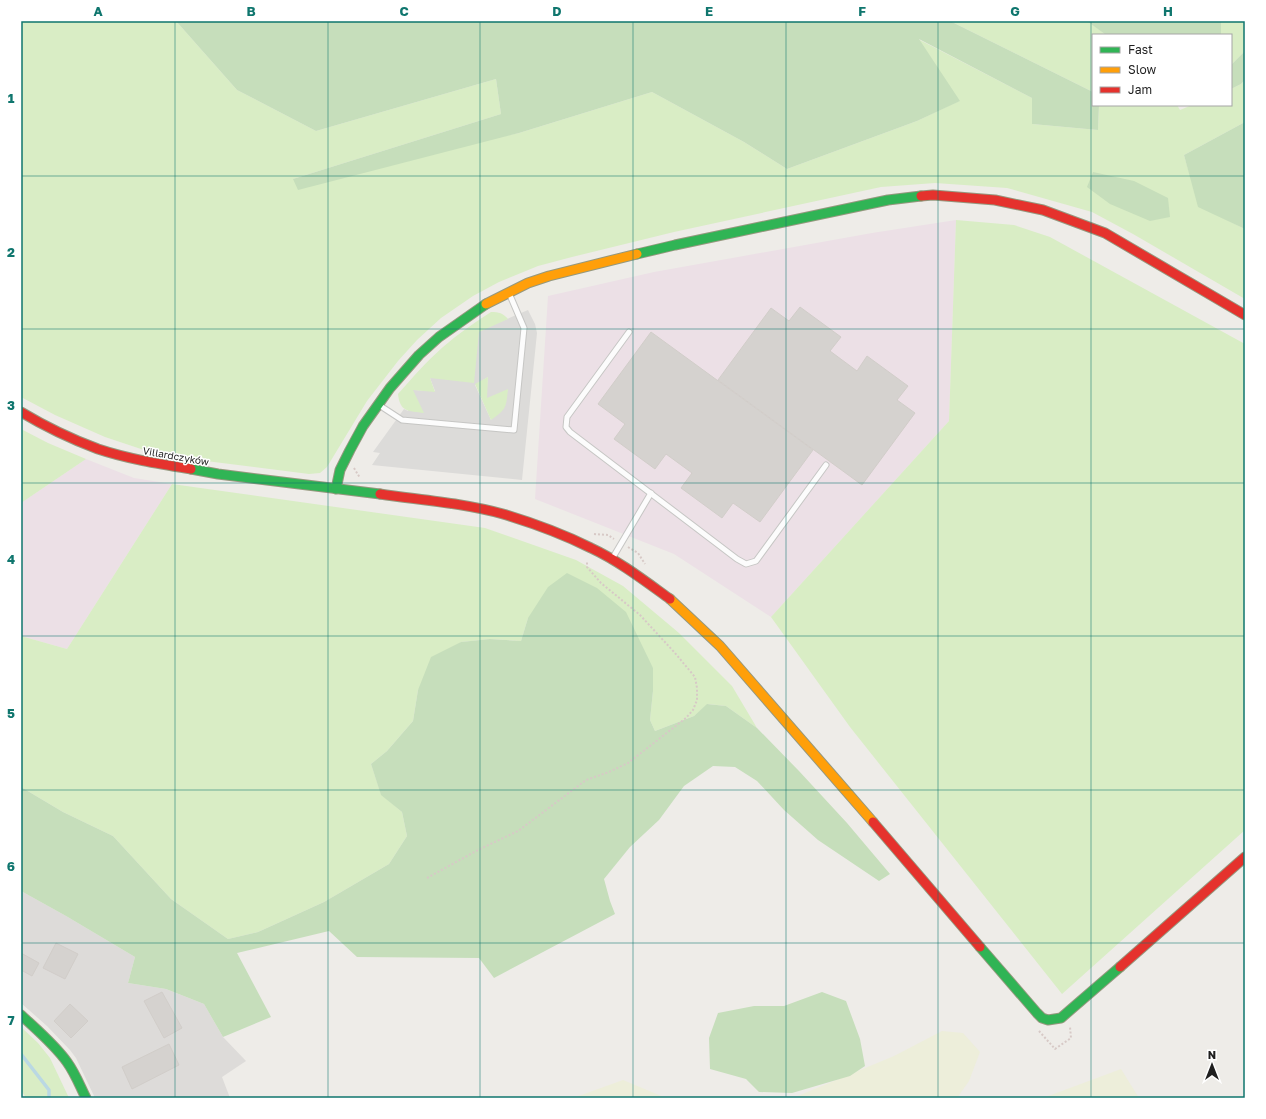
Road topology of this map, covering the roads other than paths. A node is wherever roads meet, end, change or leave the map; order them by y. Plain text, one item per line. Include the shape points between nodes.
1 (508, 292) junction
2 (1245, 315) edge
3 (629, 332) dead end
4 (379, 404) junction
5 (21, 412) edge
6 (826, 465) dead end
7 (336, 489) junction
8 (651, 493) junction
9 (612, 560) junction
10 (1245, 858) edge
11 (21, 1015) edge
12 (86, 1098) edge

1 - 2 street via 549,276 674,245 888,200 933,195 995,200 1043,210 1105,233
1 - 4 street via 481,306 439,337 419,355
1 - 4 lane via 524,328 514,430 402,420
3 - 8 lane via 567,417 566,427
4 - 7 street via 363,426 340,470
5 - 7 street, Villardczyków via 48,428 99,449 143,461
6 - 8 lane via 756,561 746,564
7 - 9 street, Villardczyków via 448,503 502,514 546,528 592,548
8 - 9 lane
9 - 10 street, Villardczyków via 676,604 720,646 1045,1020 1061,1018
11 - 12 street via 67,1062

